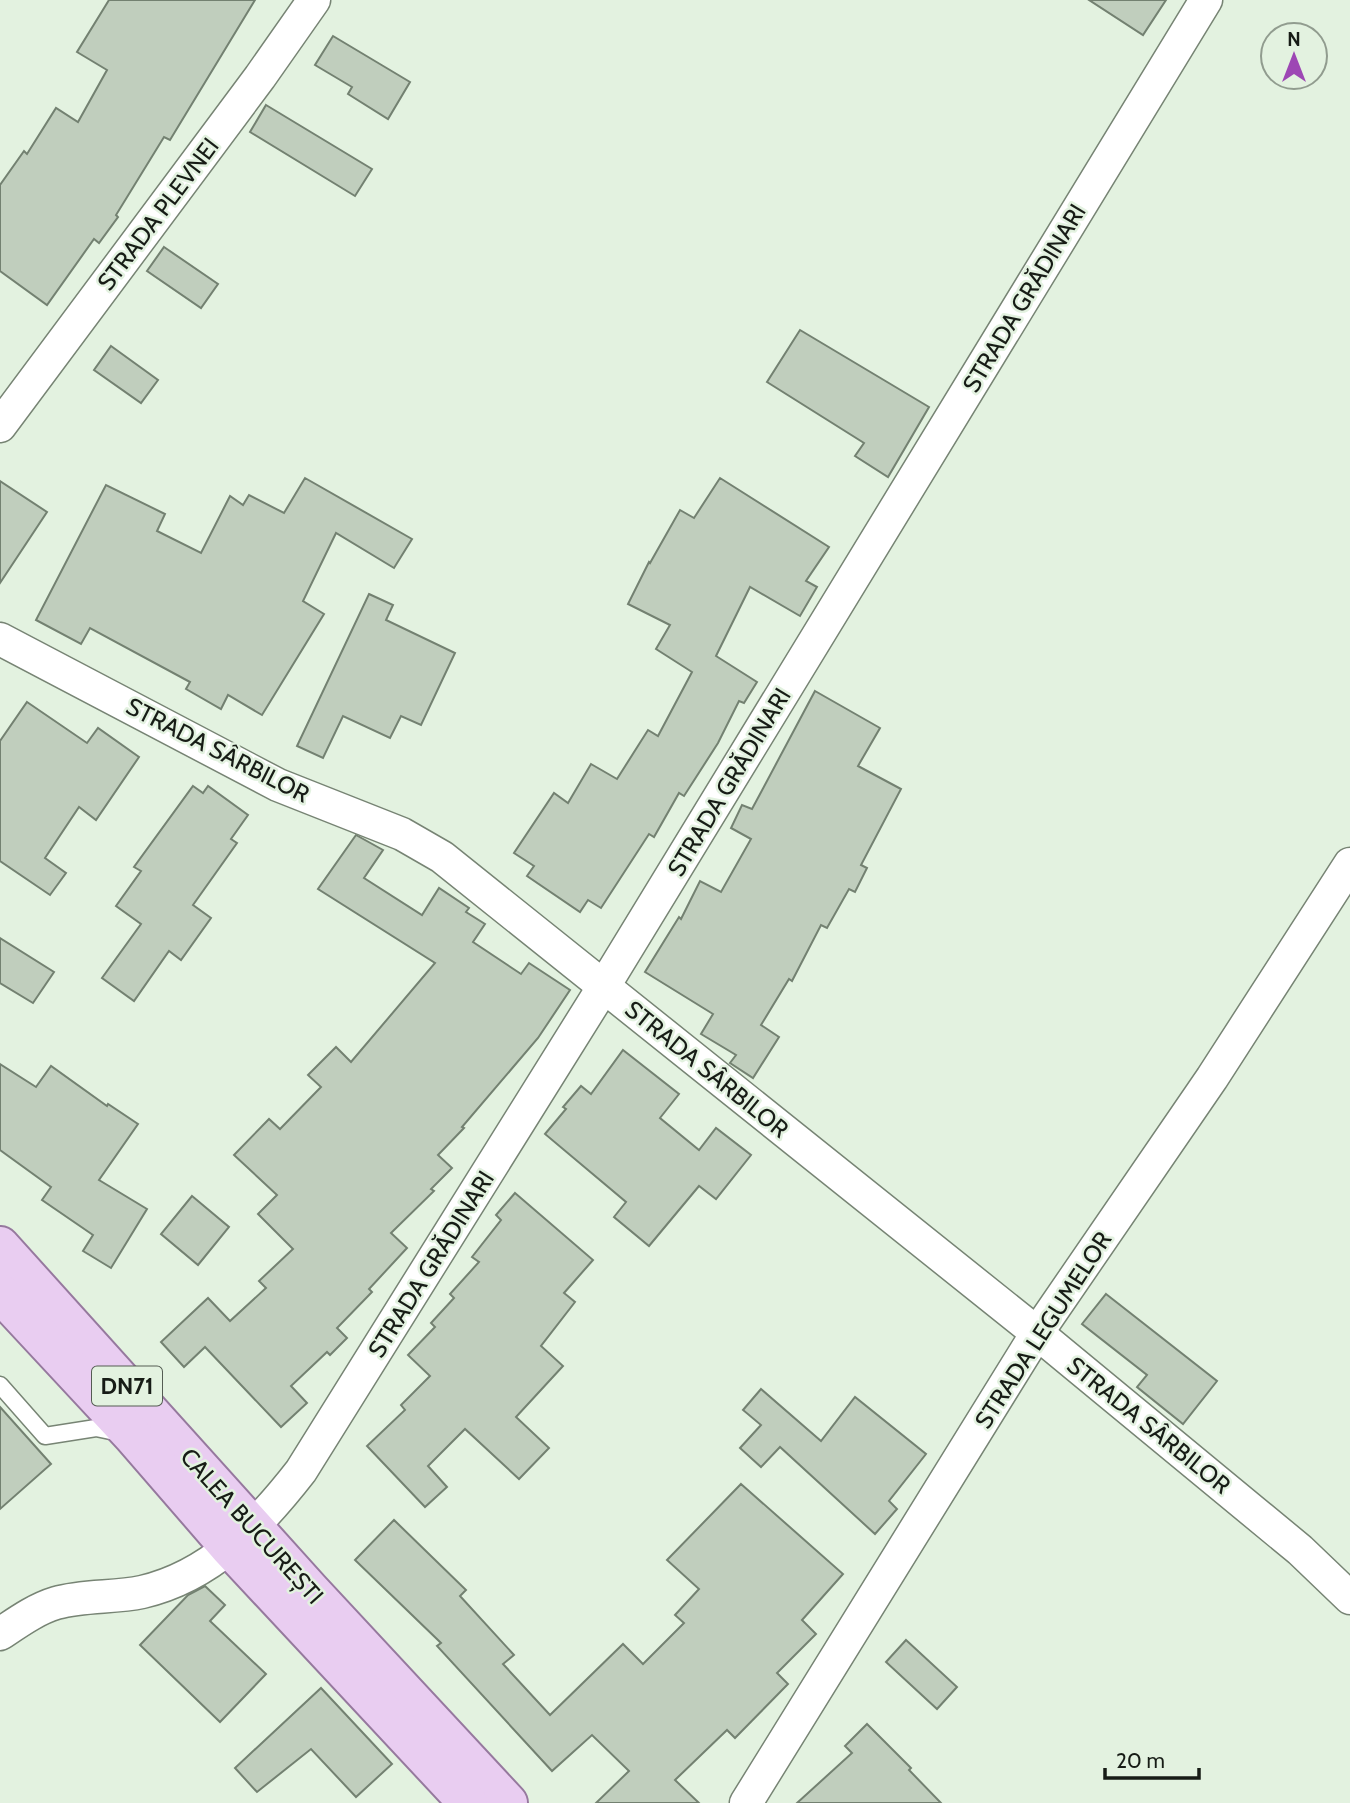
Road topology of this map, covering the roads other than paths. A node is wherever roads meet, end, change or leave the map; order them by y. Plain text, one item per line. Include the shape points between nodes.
1 (314, 0) edge
2 (1206, 0) edge
3 (0, 426) edge
4 (0, 639) edge
5 (1350, 864) edge
6 (604, 986) junction
7 (0, 1247) edge
8 (0, 1293) edge
9 (1037, 1333) junction
10 (0, 1385) edge
11 (133, 1436) junction
12 (241, 1538) junction
13 (1350, 1598) edge
14 (0, 1634) edge
15 (468, 1803) edge
16 (508, 1803) edge
17 (746, 1803) edge

1 - 3 street, STRADA PLEVNEI
2 - 6 street, STRADA GRĂDINARI
4 - 6 street, STRADA SÂRBILOR via 278,785 402,834 442,857
5 - 9 street, STRADA LEGUMELOR via 1212,1078
6 - 9 street, STRADA SÂRBILOR
6 - 12 street, STRADA GRĂDINARI via 301,1471
7 - 12 main road, CALEA BUCUREȘTI / DN71
8 - 11 main road, CALEA BUCUREȘTI / DN71
9 - 13 street, STRADA SÂRBILOR via 1300,1550
9 - 17 street, STRADA LEGUMELOR
10 - 11 lane via 45,1436 96,1428
11 - 12 main road, CALEA BUCUREȘTI / DN71
12 - 14 street, STRADA GRĂDINARI via 206,1566 175,1581 141,1592 57,1603
12 - 15 main road, CALEA BUCUREȘTI / DN71
12 - 16 main road, CALEA BUCUREȘTI / DN71

